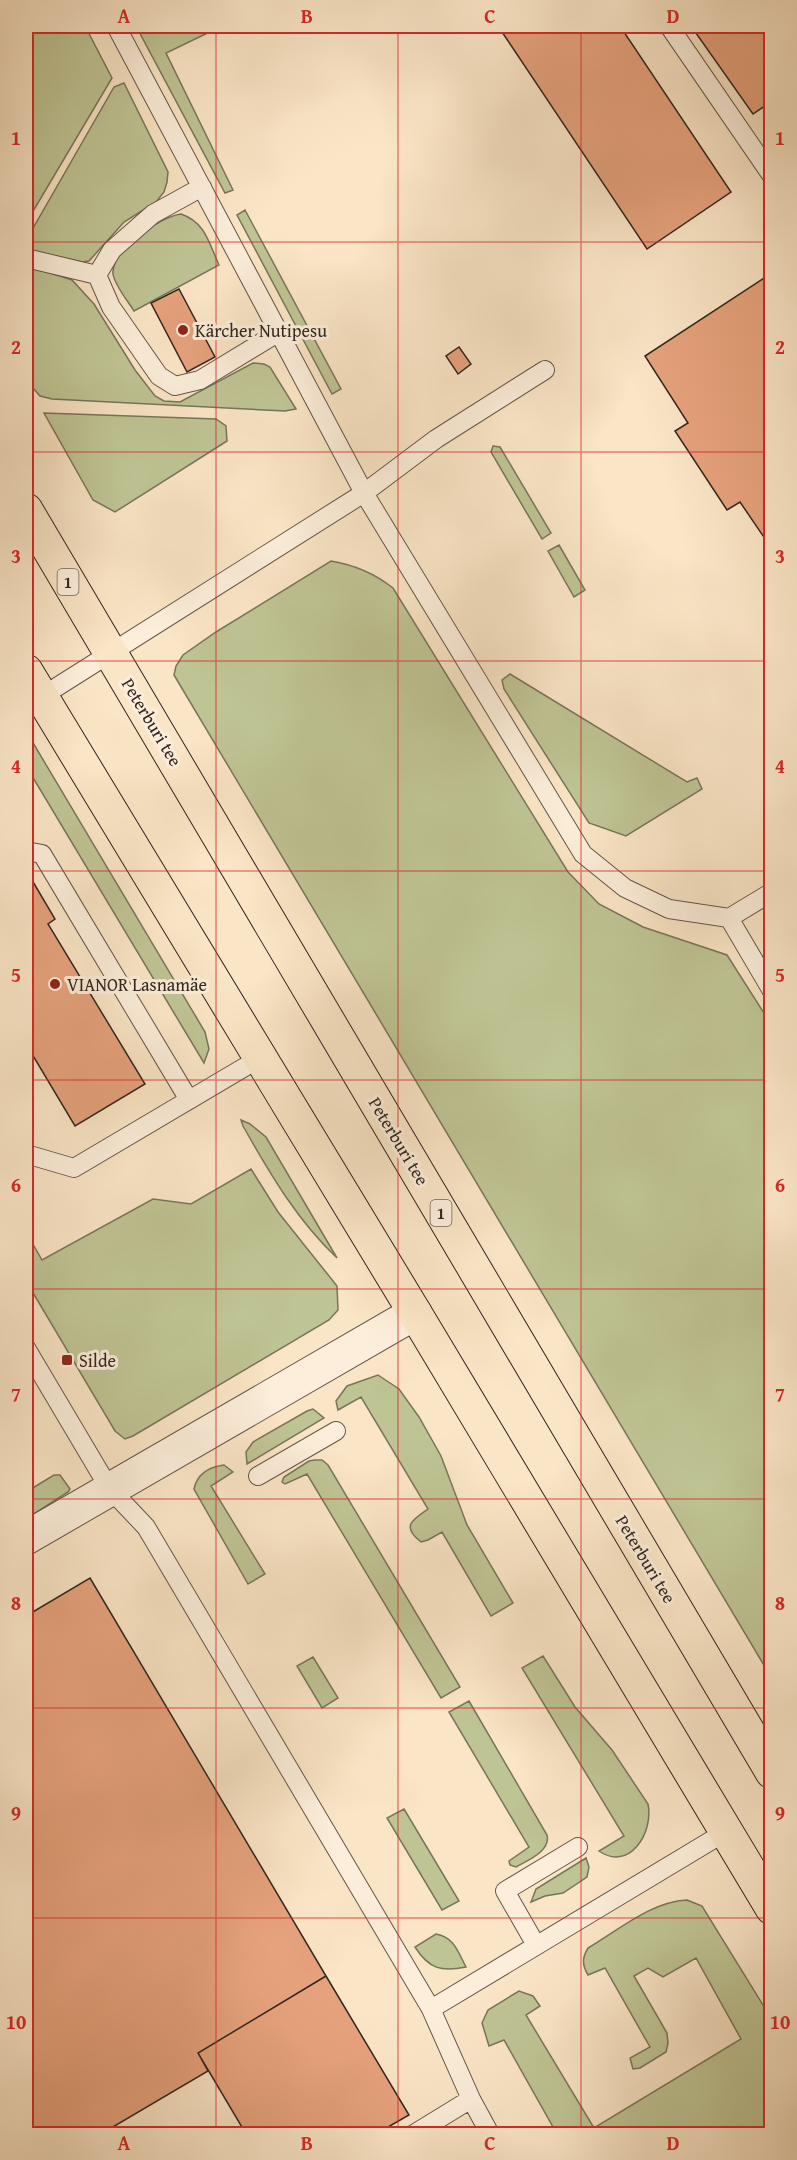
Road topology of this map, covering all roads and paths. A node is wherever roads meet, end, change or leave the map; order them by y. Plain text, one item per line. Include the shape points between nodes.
1 (116, 26) edge
2 (669, 26) edge
3 (771, 176) edge
4 (202, 187) junction
5 (26, 258) edge
6 (97, 276) junction
7 (279, 332) junction
8 (545, 370) dead end
9 (364, 493) junction
10 (26, 510) edge
11 (111, 653) junction
12 (33, 684) edge
13 (26, 851) edge
14 (771, 892) edge
15 (729, 918) junction
16 (771, 991) edge
17 (260, 1058) junction
18 (189, 1100) junction
19 (26, 1154) edge
20 (415, 1313) junction
21 (26, 1348) edge
22 (336, 1431) dead end
23 (258, 1476) dead end
24 (109, 1488) junction
25 (26, 1538) edge
26 (771, 1772) edge
27 (727, 1831) junction
28 (578, 1847) dead end
29 (771, 1908) edge
30 (536, 1945) junction
31 (431, 2009) junction
32 (471, 2099) junction
33 (414, 2134) edge
34 (490, 2134) edge

1 - 4 lane
2 - 3 lane
4 - 6 lane via 153,214 111,250
4 - 7 lane
5 - 6 lane
6 - 7 lane via 111,307 159,376 175,386 200,380
7 - 9 lane
8 - 9 lane via 436,439
9 - 11 lane
9 - 15 lane via 583,854 625,888 669,909
10 - 11 highway, Peterburi tee / 1
11 - 12 lane
11 - 26 highway, Peterburi tee / 1
12 - 17 highway
13 - 18 lane via 42,854
14 - 15 lane
15 - 16 lane
17 - 18 lane
17 - 20 highway
18 - 19 lane via 74,1168
20 - 24 street
20 - 27 highway
21 - 24 lane
22 - 23 lane
24 - 25 street
24 - 31 lane via 146,1527
27 - 29 highway
27 - 30 lane
28 - 30 lane via 505,1891
30 - 31 lane
31 - 32 lane
32 - 33 lane
32 - 34 lane

